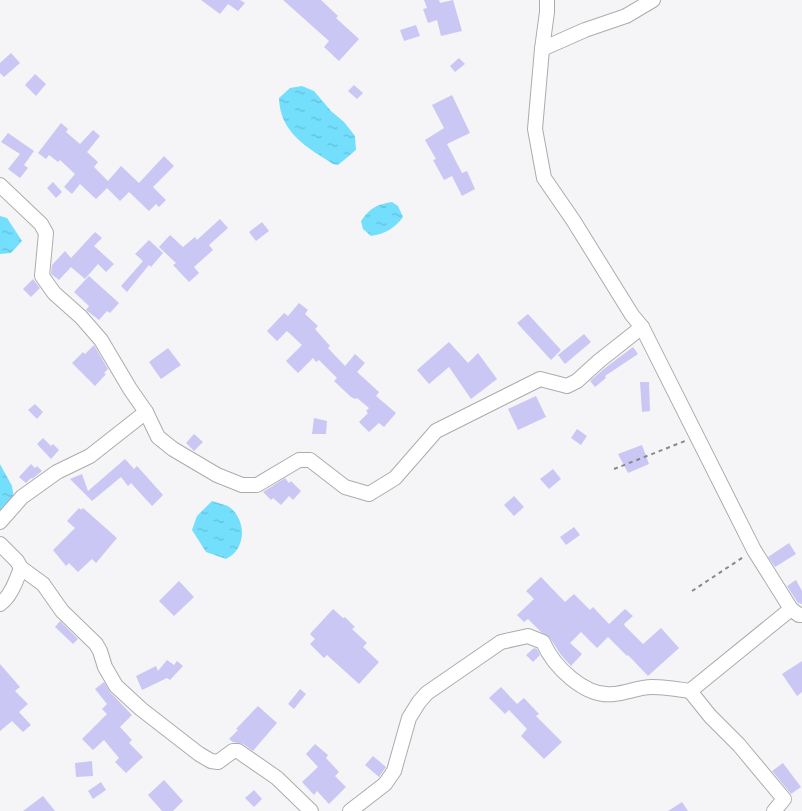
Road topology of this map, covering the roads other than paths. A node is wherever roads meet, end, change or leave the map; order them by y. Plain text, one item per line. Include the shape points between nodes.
1 (547, 0) edge
2 (653, 0) edge
3 (542, 49) junction
4 (0, 185) edge
5 (642, 327) junction
6 (146, 412) junction
7 (0, 522) edge
8 (0, 544) edge
9 (21, 568) junction
10 (0, 604) edge
11 (797, 612) edge
12 (690, 691) junction
13 (311, 811) edge
14 (350, 811) edge
15 (774, 811) edge

1 - 3 street
2 - 3 street via 626,16
3 - 5 street via 535,129 544,178
4 - 6 street via 41,224 46,233 42,276 54,293 101,340
5 - 6 street via 577,381 567,386 540,379 436,431 395,478 368,494 345,487 310,460 299,460 257,485 242,485 217,475 173,449 158,436
5 - 11 street via 754,550
6 - 7 street via 90,456 57,472 22,497
8 - 9 street
9 - 10 street via 14,585
9 - 13 street via 43,584 62,611 96,644 116,686 141,709 211,761 218,762 233,750 238,751 277,778
11 - 12 street
12 - 14 street via 649,686 612,695 592,692 561,669 543,642 528,636 501,642 418,702 409,718 394,771 385,784
12 - 15 street via 784,799

